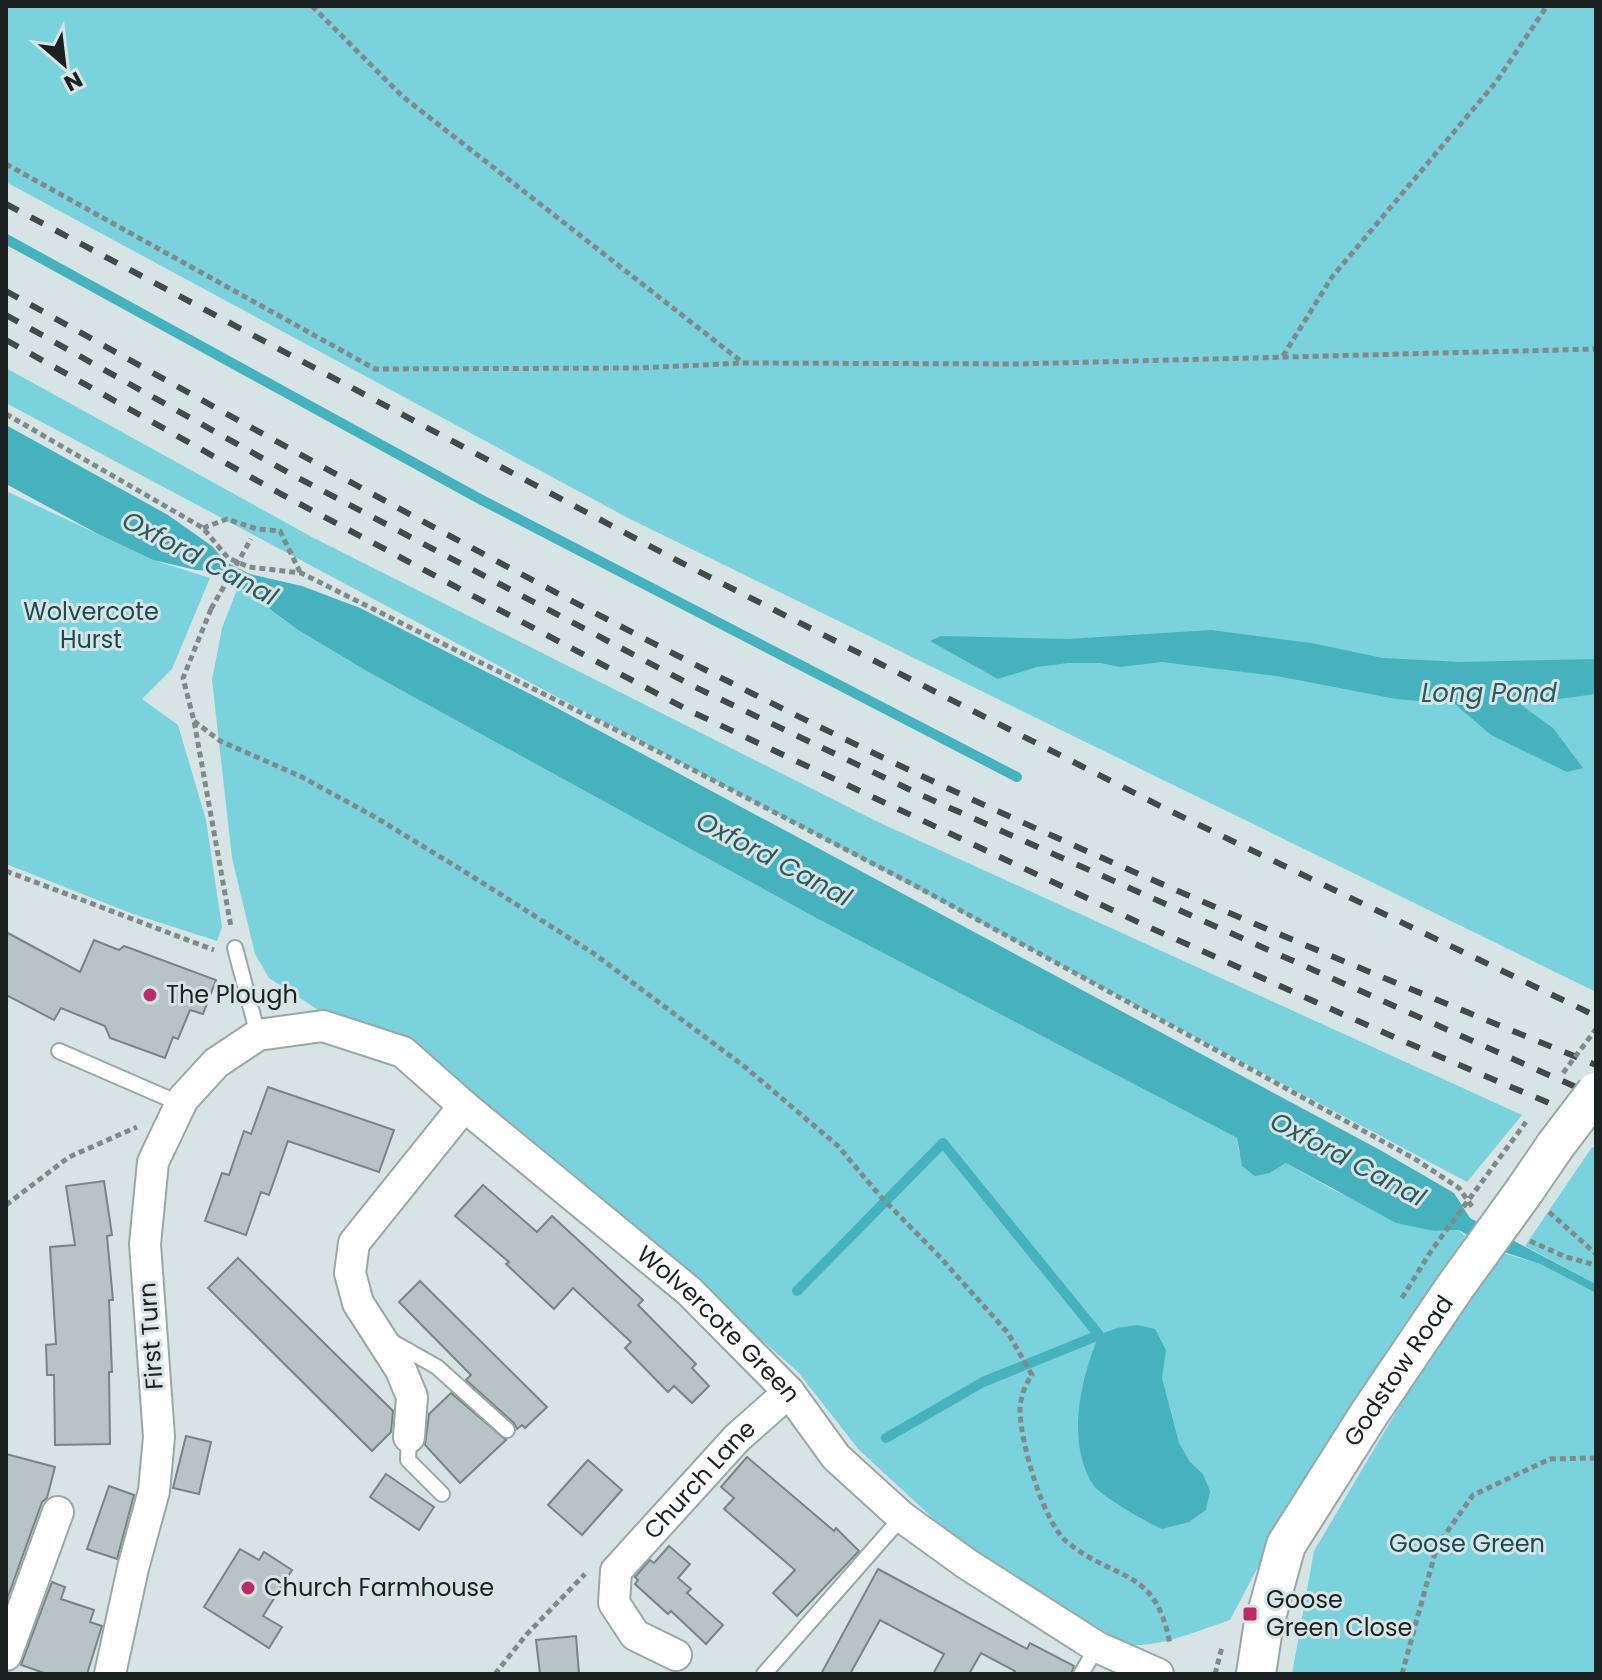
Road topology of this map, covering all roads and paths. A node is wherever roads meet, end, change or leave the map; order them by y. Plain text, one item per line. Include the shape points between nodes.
1 (312, 6) edge
2 (1547, 6) edge
3 (6, 164) edge
4 (1596, 349) edge
5 (1282, 356) junction
6 (743, 363) junction
7 (6, 414) edge
8 (203, 528) junction
9 (257, 529) junction
10 (301, 573) junction
11 (194, 721) junction
12 (6, 871) edge
13 (236, 953) junction
14 (1596, 1029) edge
15 (258, 1035) junction
16 (59, 1051) dead end
17 (1559, 1079) dead end
18 (1596, 1092) edge
19 (464, 1106) junction
20 (179, 1107) junction
21 (1530, 1116) dead end
22 (1459, 1188) dead end
23 (1534, 1199) junction
24 (6, 1205) edge
25 (1519, 1236) dead end
26 (1596, 1254) edge
27 (1596, 1265) edge
28 (1402, 1298) dead end
29 (375, 1332) junction
30 (789, 1392) junction
31 (507, 1430) dead end
32 (409, 1437) joint
33 (1596, 1458) edge
34 (442, 1494) dead end
35 (58, 1512) dead end
36 (902, 1517) junction
37 (584, 1574) dead end
38 (1223, 1642) dead end
39 (1097, 1647) junction
40 (6, 1655) edge
41 (676, 1655) dead end
42 (1164, 1663) edge
43 (110, 1674) edge
44 (495, 1674) edge
45 (764, 1674) edge
46 (1081, 1674) edge
47 (1215, 1674) edge
48 (1256, 1674) edge
49 (1402, 1674) edge

1 - 6 path via 402,96
2 - 5 path via 1496,82 1332,277
3 - 6 path via 375,369
4 - 5 path
5 - 6 path via 1018,364
7 - 8 path
8 - 9 path via 227,519
8 - 10 path via 228,558 249,567
9 - 10 path via 280,531
9 - 11 path, bridge via 211,609 183,678
10 - 22 path via 914,885
11 - 13 path
11 - 42 path via 220,741 375,817 593,953 745,1067 838,1146 1008,1333 1032,1375 1020,1409 1029,1461 1050,1522 1066,1541 1152,1593 1162,1613
12 - 13 path
13 - 15 lane
14 - 17 path, bridge
15 - 19 street, Wolvercote Green via 323,1026 403,1052
15 - 20 street, First Turn via 216,1063
16 - 20 lane
18 - 23 street, Godstow Road, bridge via 1555,1146
19 - 29 street via 354,1243 350,1273 358,1303
19 - 30 street, Wolvercote Green via 689,1291
20 - 24 path via 69,1157
20 - 43 street, First Turn via 153,1162 145,1244 159,1437 154,1491
21 - 28 path, bridge
23 - 26 path
23 - 48 street, Godstow Road, bridge via 1455,1287 1286,1545
25 - 27 path
29 - 31 lane via 437,1367
29 - 32 street via 412,1397
30 - 36 street, Wolvercote Green via 836,1457
30 - 41 street, Church Lane via 737,1438 616,1571 614,1603 635,1635
32 - 34 lane via 408,1460
33 - 49 path via 1550,1459 1473,1495 1437,1546
35 - 40 street
36 - 39 street, Wolvercote Green
36 - 45 lane
37 - 44 path
38 - 47 path
39 - 42 street, Wolvercote Green
39 - 46 lane

